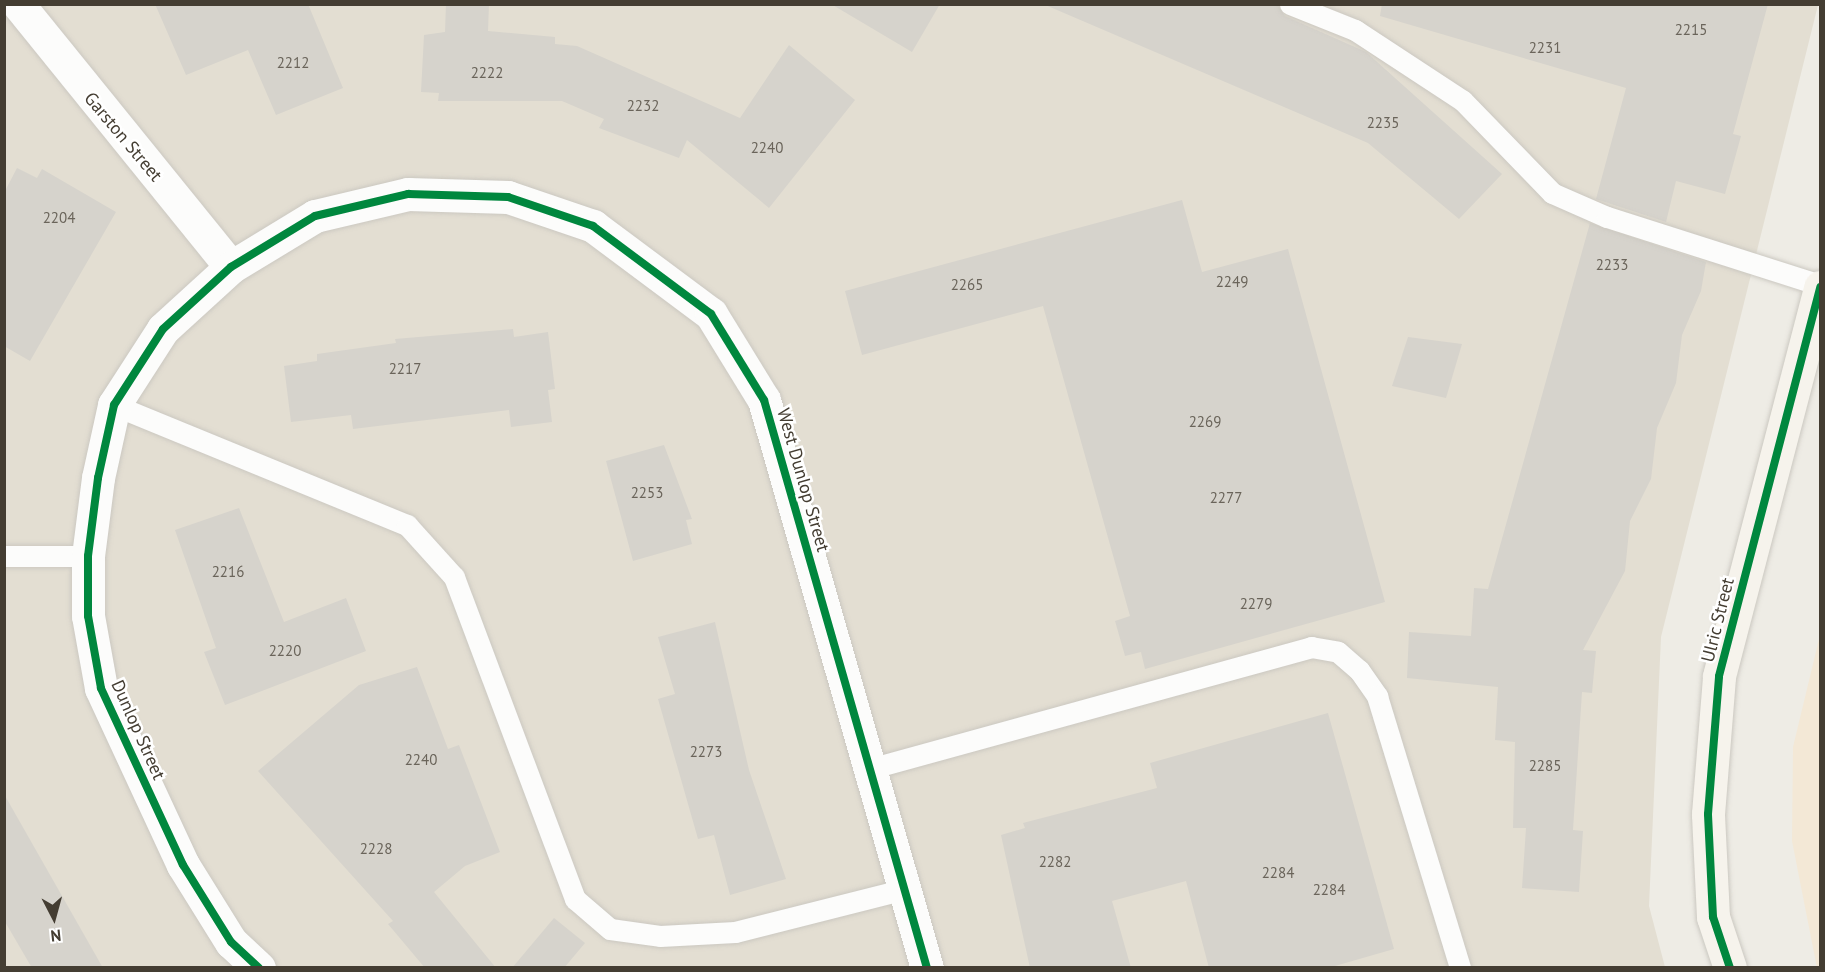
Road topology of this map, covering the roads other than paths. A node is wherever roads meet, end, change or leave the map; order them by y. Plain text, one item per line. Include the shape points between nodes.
1 (18, 4) edge
2 (1290, 4) edge
3 (231, 267) junction
4 (1821, 286) edge
5 (114, 405) junction
6 (4, 556) edge
7 (88, 556) junction
8 (869, 769) junction
9 (905, 889) junction
10 (1722, 966) edge
11 (259, 968) edge
12 (927, 968) edge
13 (1460, 968) edge

1 - 3 street, Garston Street
2 - 4 lane via 1355,30 1463,100 1552,193 1607,217
3 - 5 street, Dunlop Street via 163,329
3 - 8 street, West Dunlop Street via 315,216 408,194 508,197 593,226 711,314 764,400
4 - 10 main road, Ulric Street via 1719,676 1708,814 1713,917
5 - 7 street, Dunlop Street
5 - 9 lane via 407,525 454,576 575,899 610,929 660,936 735,932
6 - 7 lane
7 - 11 street, Dunlop Street via 88,616 101,688 183,865 231,942
8 - 9 street, West Dunlop Street
8 - 13 lane via 1311,647 1338,652 1359,670 1377,696
9 - 12 street, West Dunlop Street

